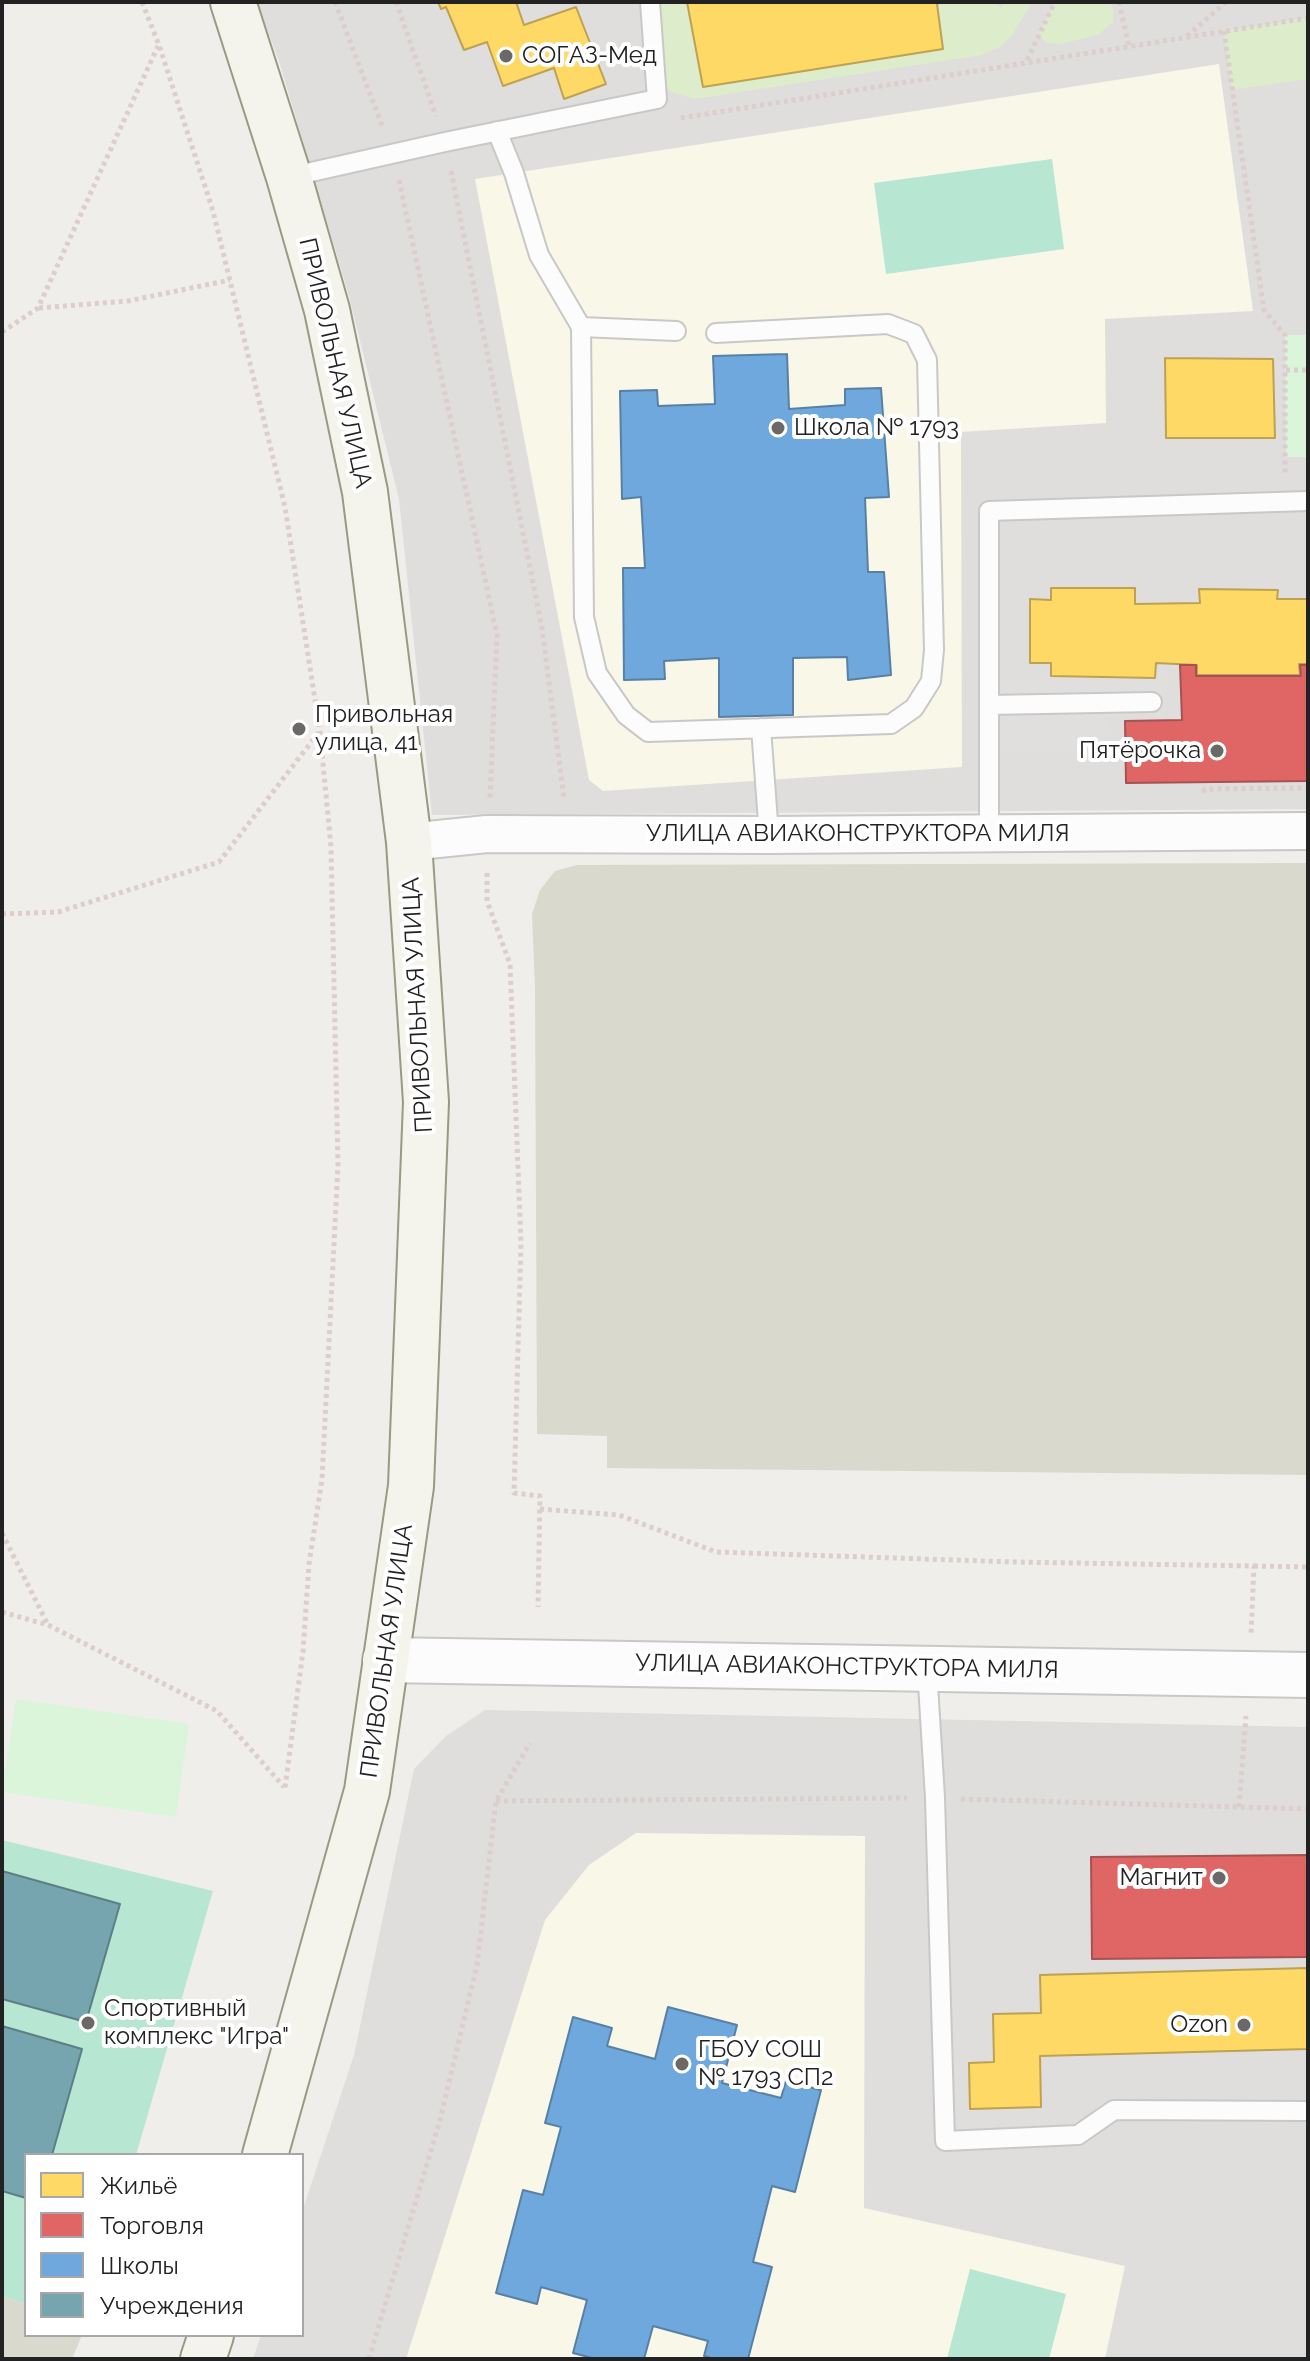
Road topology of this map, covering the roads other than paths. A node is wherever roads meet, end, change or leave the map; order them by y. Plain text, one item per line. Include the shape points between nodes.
1 (233, 2) edge
2 (650, 2) edge
3 (497, 131) junction
4 (289, 177) junction
5 (581, 327) junction
6 (676, 331) dead end
7 (716, 333) dead end
8 (1308, 501) edge
9 (1152, 702) dead end
10 (989, 705) junction
11 (761, 728) junction
12 (1308, 831) edge
13 (989, 834) junction
14 (769, 835) junction
15 (409, 842) junction
16 (385, 1660) junction
17 (927, 1668) junction
18 (1308, 1675) edge
19 (1308, 2111) edge
20 (266, 2153) edge
21 (210, 2337) edge
22 (203, 2359) edge

1 - 4 main road, ПРИВОЛЬНАЯ УЛИЦА
2 - 3 lane via 657,99
3 - 4 lane
3 - 5 lane via 539,255
4 - 15 main road, ПРИВОЛЬНАЯ УЛИЦА via 327,310 365,492
5 - 6 lane
5 - 11 lane via 584,617 597,673 626,715 648,732
7 - 11 lane via 888,324 914,334 927,360 931,681 914,708 891,724
8 - 10 lane via 989,511
9 - 10 lane
10 - 13 lane
11 - 14 lane
12 - 13 street, УЛИЦА АВИАКОНСТРУКТОРА МИЛЯ
13 - 14 street, УЛИЦА АВИАКОНСТРУКТОРА МИЛЯ
14 - 15 street, УЛИЦА АВИАКОНСТРУКТОРА МИЛЯ via 487,834
15 - 16 main road, ПРИВОЛЬНАЯ УЛИЦА via 426,1102 411,1486
16 - 17 street, УЛИЦА АВИАКОНСТРУКТОРА МИЛЯ
16 - 20 main road, ПРИВОЛЬНАЯ УЛИЦА via 367,1791
17 - 18 street, УЛИЦА АВИАКОНСТРУКТОРА МИЛЯ
17 - 19 lane via 945,2141 1078,2135 1114,2110
21 - 22 main road

